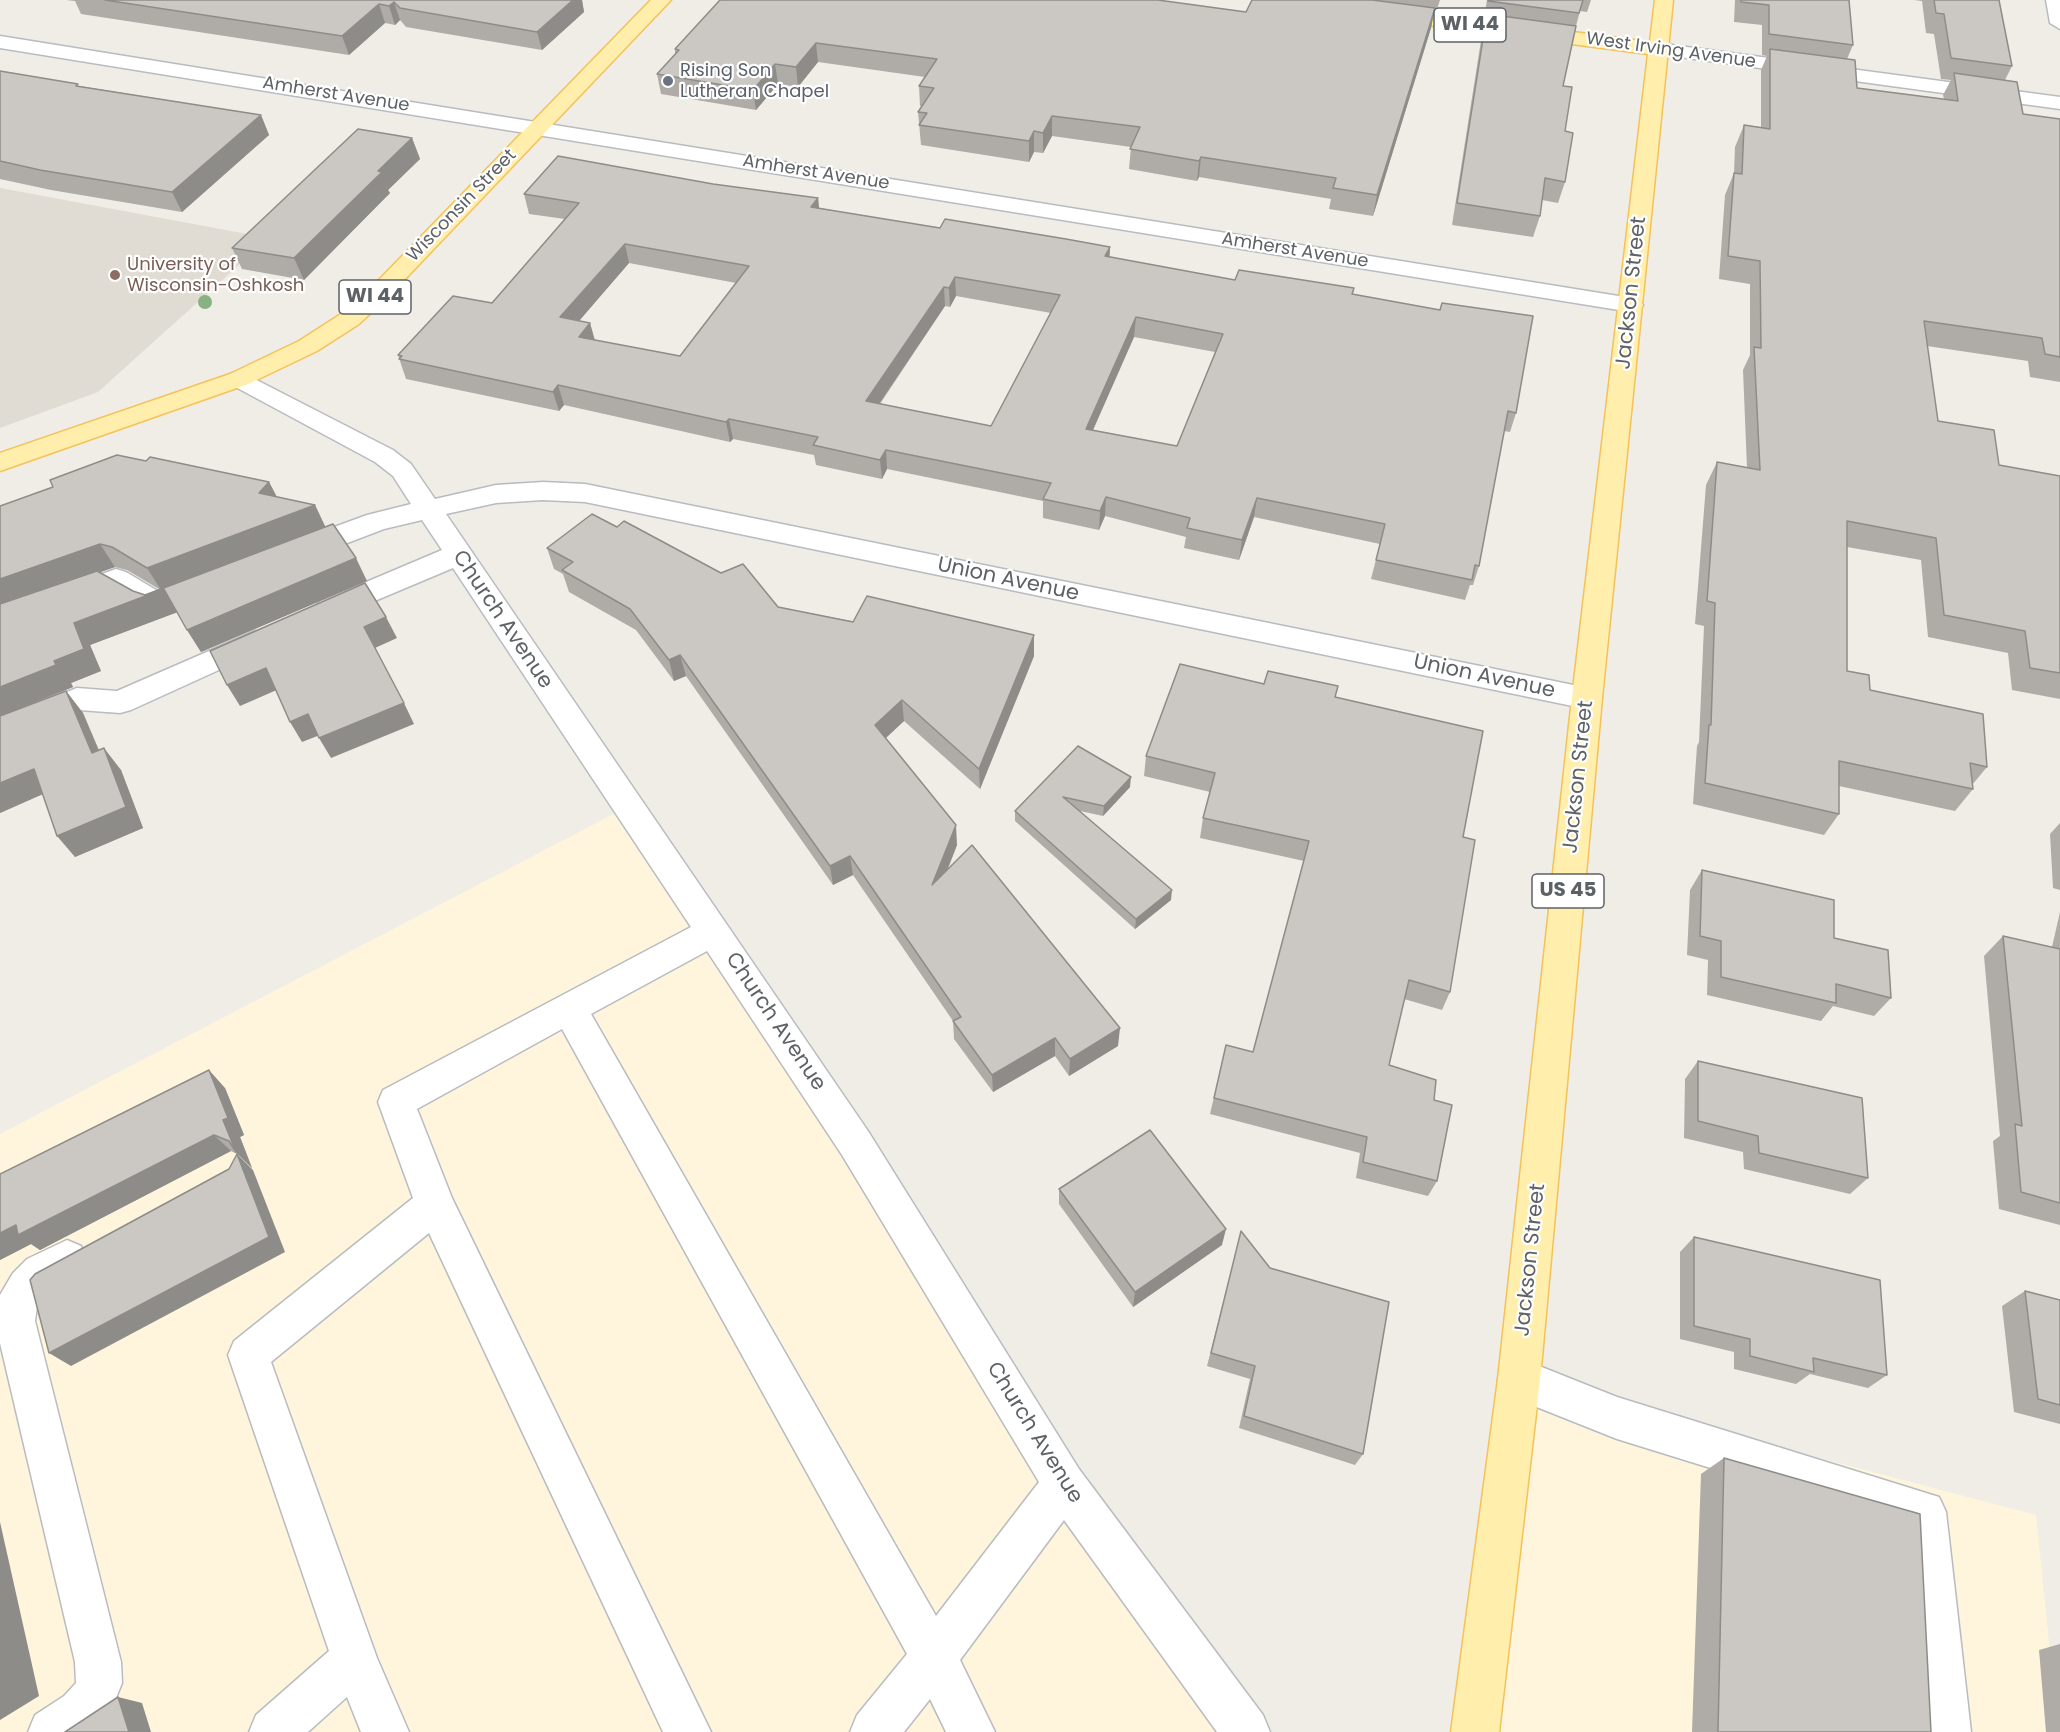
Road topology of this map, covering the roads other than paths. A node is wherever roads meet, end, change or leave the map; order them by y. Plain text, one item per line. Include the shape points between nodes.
1 (662, 0) edge
2 (1664, 0) edge
3 (2055, 0) edge
4 (1364, 11) edge
5 (2060, 23) edge
6 (0, 42) edge
7 (1657, 49) junction
8 (2060, 103) edge
9 (537, 127) junction
10 (1631, 305) junction
11 (239, 379) junction
12 (0, 462) edge
13 (429, 511) junction
14 (458, 555) junction
15 (279, 559) edge
16 (203, 588) edge
17 (0, 621) edge
18 (1587, 698) junction
19 (0, 731) edge
20 (714, 932) junction
21 (569, 1008) junction
22 (435, 1204) junction
23 (102, 1241) edge
24 (1520, 1379) junction
25 (1064, 1484) junction
26 (934, 1657) junction
27 (356, 1659) junction
28 (52, 1732) edge
29 (273, 1732) edge
30 (385, 1732) edge
31 (687, 1732) edge
32 (874, 1732) edge
33 (971, 1732) edge
34 (1246, 1732) edge
35 (1475, 1732) edge
36 (1947, 1732) edge

1 - 9 main road, Wisconsin Street / WI 44
2 - 7 main road, Jackson Street / US 45
3 - 5 street
4 - 7 main road, West Irving Avenue / WI 44
6 - 9 street, Amherst Avenue
7 - 8 street, West Irving Avenue
7 - 10 main road, Jackson Street / US 45
9 - 10 street, Amherst Avenue
9 - 11 main road, Wisconsin Street / WI 44 via 351,319 308,346
10 - 18 main road, Jackson Street / US 45
11 - 12 main road, Wisconsin Street / WI 44
11 - 13 street, Church Avenue via 384,456 402,470
13 - 14 street, Church Avenue
13 - 15 street, Union Avenue via 377,521
13 - 18 street, Union Avenue via 496,494 585,493
14 - 19 street via 120,702 77,699
14 - 20 street, Church Avenue
16 - 17 street via 159,605 116,579
18 - 24 main road, Jackson Street / US 45
20 - 21 street
20 - 25 street, Church Avenue via 855,1143
21 - 22 street via 396,1102
21 - 26 street
22 - 27 street via 248,1355
22 - 31 street
23 - 28 street via 41,1274 18,1300 15,1321 98,1662 99,1683 94,1697 81,1713
24 - 35 main road, Jackson Street / US 45
24 - 36 street via 1617,1418 1924,1512
25 - 26 street
25 - 34 street, Church Avenue
26 - 32 street
26 - 33 street
27 - 29 street
27 - 30 street

